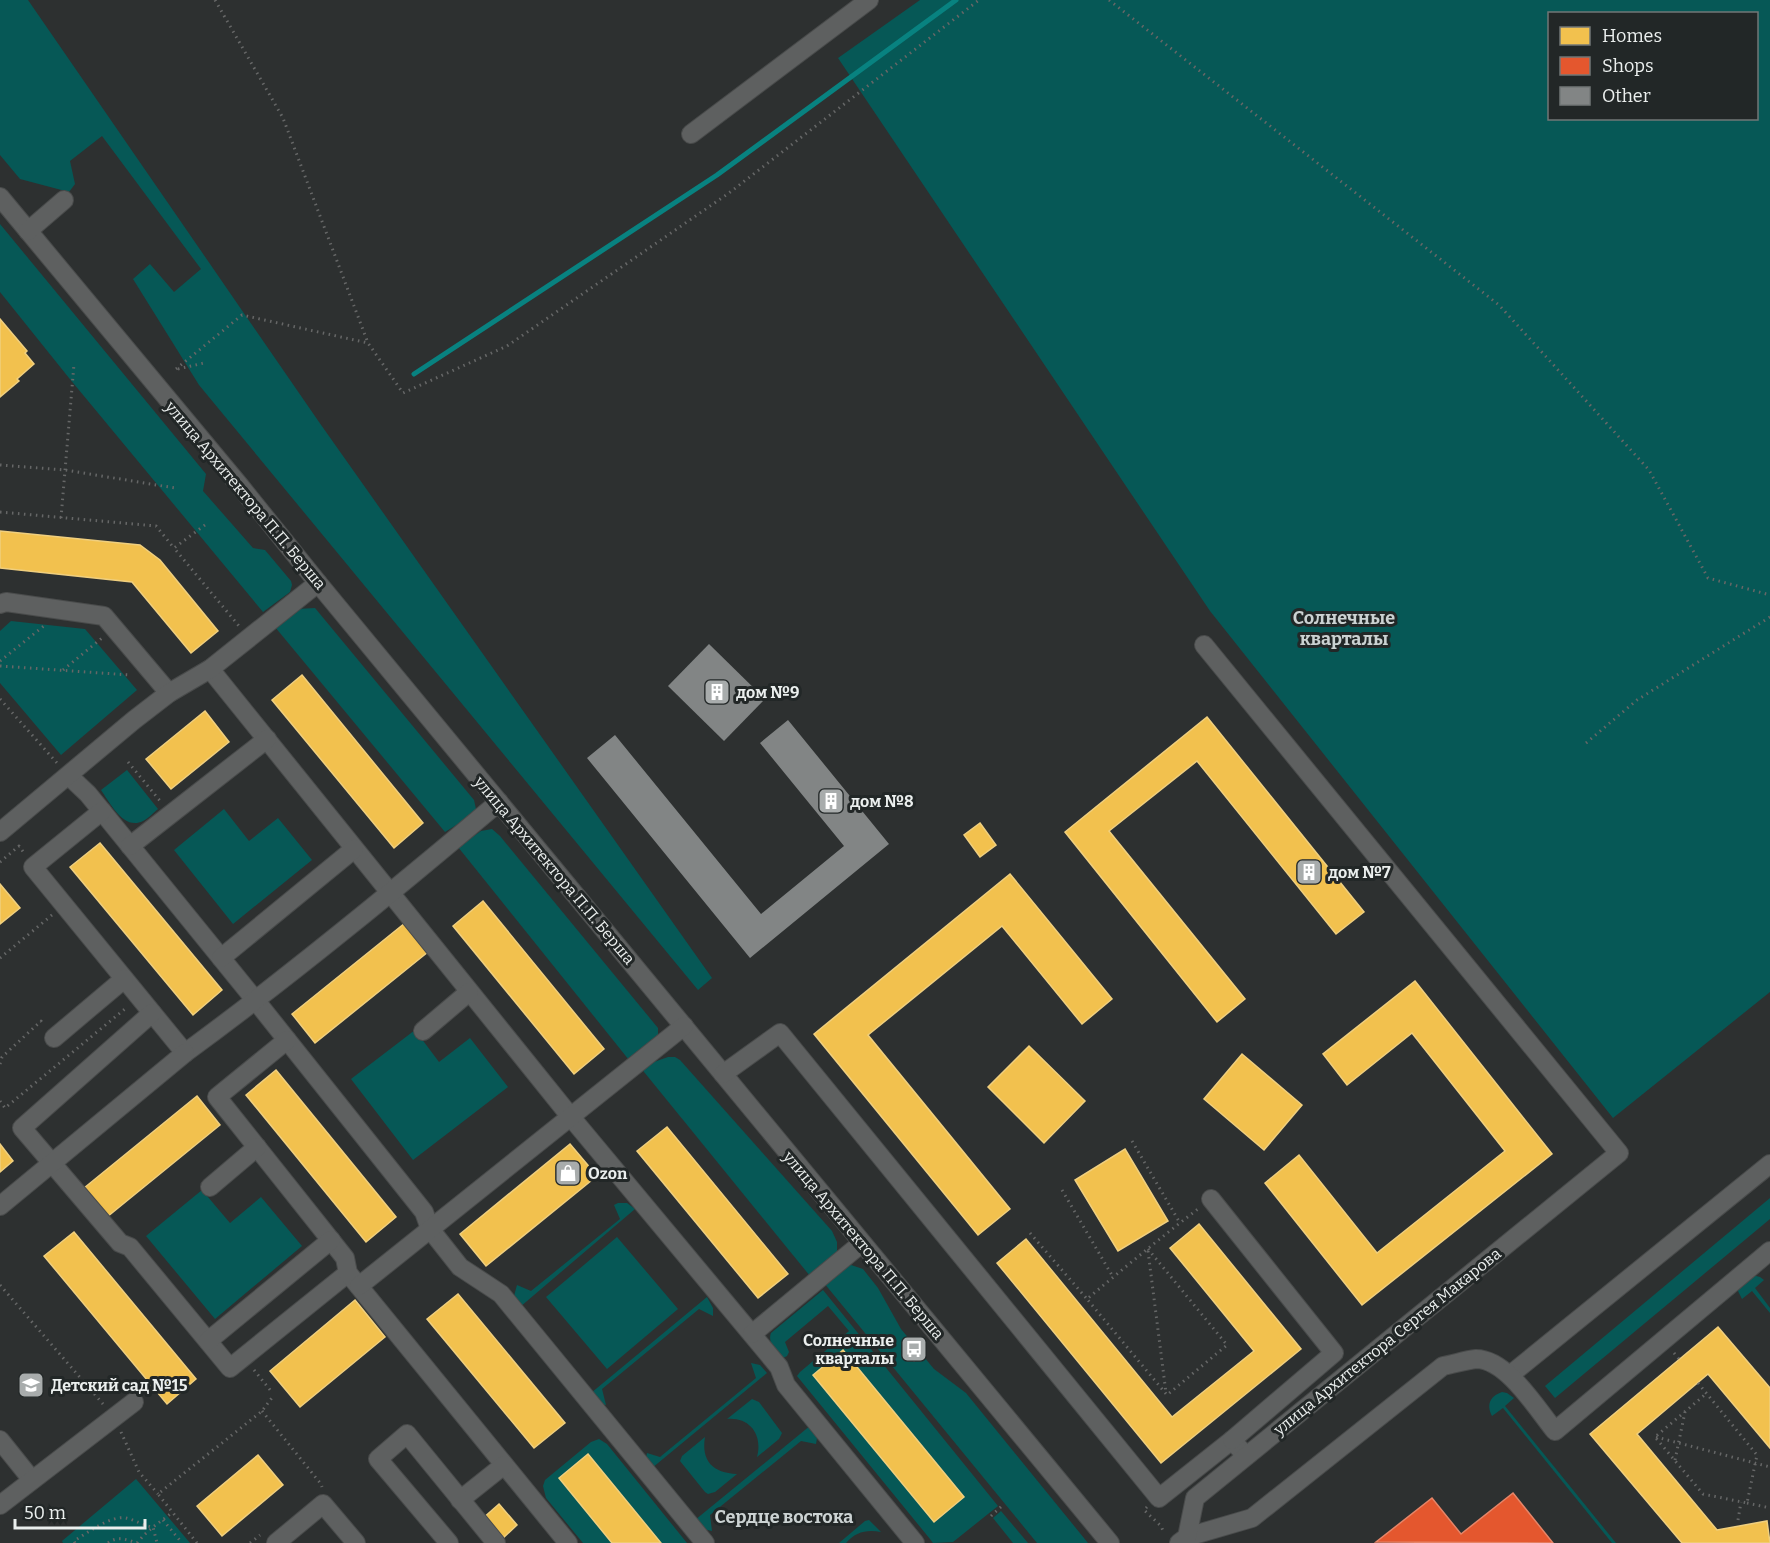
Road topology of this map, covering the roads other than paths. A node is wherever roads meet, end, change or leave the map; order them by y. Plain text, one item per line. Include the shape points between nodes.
1 (869, 0) edge
2 (691, 134) dead end
3 (0, 197) edge
4 (64, 200) dead end
5 (28, 231) junction
6 (318, 582) junction
7 (0, 604) edge
8 (1204, 645) dead end
9 (210, 669) junction
10 (169, 693) junction
11 (267, 739) junction
12 (69, 776) junction
13 (499, 802) junction
14 (102, 811) junction
15 (0, 832) edge
16 (130, 846) junction
17 (354, 849) junction
18 (390, 893) junction
19 (221, 958) junction
20 (124, 979) junction
21 (470, 992) junction
22 (256, 1001) junction
23 (152, 1013) junction
24 (684, 1026) junction
25 (423, 1031) dead end
26 (54, 1038) road end
27 (287, 1040) junction
28 (185, 1053) junction
29 (723, 1074) junction
30 (570, 1116) junction
31 (257, 1147) junction
32 (52, 1163) junction
33 (1770, 1164) edge
34 (210, 1187) dead end
35 (1211, 1199) road end
36 (0, 1206) edge
37 (430, 1229) junction
38 (331, 1240) junction
39 (862, 1242) junction
40 (1766, 1261) edge
41 (353, 1279) junction
42 (752, 1334) junction
43 (208, 1341) junction
44 (1510, 1376) junction
45 (134, 1402) dead end
46 (0, 1440) edge
47 (1232, 1440) junction
48 (1246, 1456) junction
49 (504, 1465) junction
50 (32, 1480) junction
51 (460, 1500) junction
52 (0, 1505) edge
53 (1177, 1538) edge
54 (276, 1543) edge
55 (356, 1543) edge
56 (449, 1543) edge
57 (496, 1543) edge
58 (568, 1543) edge
59 (705, 1543) edge
60 (915, 1543) edge
61 (1110, 1543) edge

1 - 2 street
3 - 5 street, улица Архитектора П.П. Берша
4 - 5 street
5 - 6 street, улица Архитектора П.П. Берша
6 - 9 street
6 - 13 street, улица Архитектора П.П. Берша
7 - 10 street via 104,616
8 - 48 street, улица Архитектора Сергея Макарова via 1619,1153
9 - 10 street
9 - 11 street
10 - 12 street
11 - 16 street
11 - 17 street
12 - 14 street
12 - 15 street
13 - 18 street
13 - 24 street, улица Архитектора П.П. Берша
14 - 16 street
14 - 20 street via 33,867
16 - 19 street
17 - 18 street
17 - 19 street
18 - 21 street
18 - 22 street
19 - 22 street
20 - 23 street
20 - 26 street
21 - 25 street
21 - 30 street
22 - 27 street
22 - 28 street
23 - 28 street
23 - 32 street via 22,1128
24 - 29 street, улица Архитектора П.П. Берша
24 - 30 street
27 - 31 street via 218,1097
27 - 37 street via 424,1212
28 - 32 street
29 - 39 street, улица Архитектора П.П. Берша
29 - 47 street via 780,1033 1159,1498
30 - 37 street
30 - 42 street
31 - 34 street
31 - 38 street
32 - 36 street
32 - 43 street via 120,1243 130,1247
33 - 44 street
35 - 47 street via 1334,1353
37 - 41 street
37 - 59 street via 460,1267 501,1294
38 - 41 street via 345,1258
38 - 43 street
39 - 42 street
39 - 61 street, улица Архитектора П.П. Берша
40 - 44 street via 1555,1431
41 - 43 street via 230,1368
41 - 49 street
42 - 60 street via 779,1367 786,1384
44 - 53 street via 1493,1362 1476,1359 1443,1366 1252,1518
45 - 50 street
46 - 50 street
47 - 48 street
48 - 53 street, улица Архитектора Сергея Макарова via 1195,1498
49 - 51 street
49 - 58 street
50 - 52 street
51 - 56 street via 407,1434 378,1459
51 - 57 street
54 - 55 street via 323,1504

